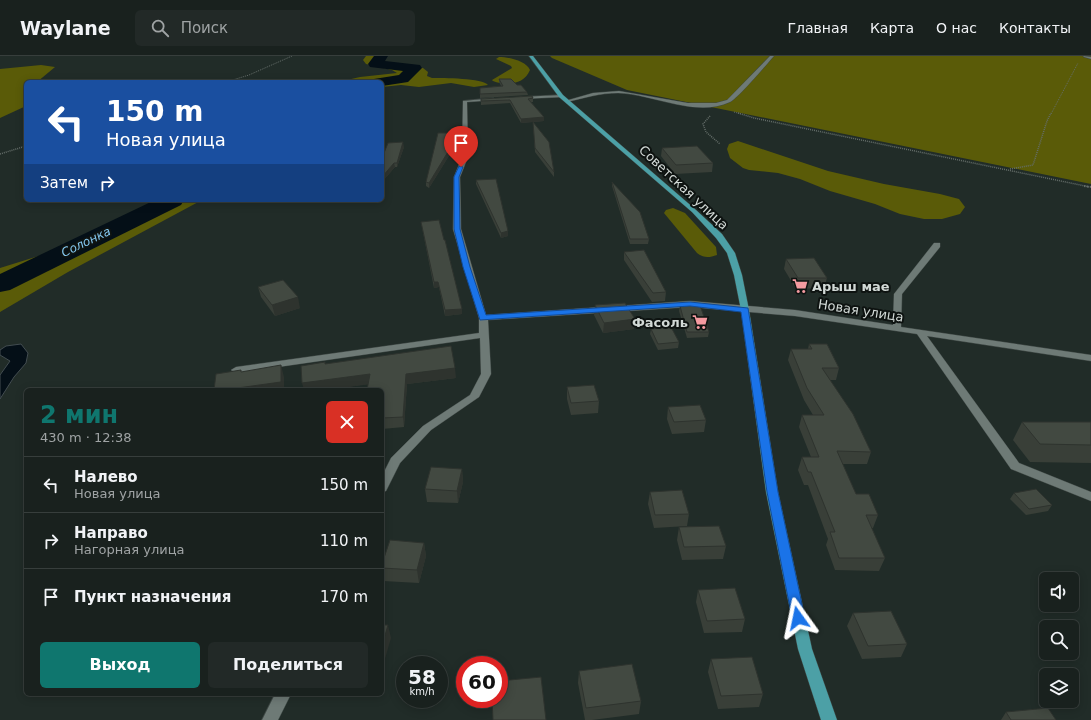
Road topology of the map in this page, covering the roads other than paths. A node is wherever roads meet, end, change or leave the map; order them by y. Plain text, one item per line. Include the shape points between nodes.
1 (531, 56) edge
2 (772, 56) edge
3 (1086, 56) edge
4 (1091, 58) edge
5 (516, 98) edge
6 (502, 99) edge
7 (564, 99) junction
8 (937, 245) dead end
9 (745, 310) junction
10 (483, 318) junction
11 (897, 328) junction
12 (920, 332) junction
13 (484, 335) junction
14 (1091, 358) edge
15 (236, 370) edge
16 (384, 484) edge
17 (1091, 497) edge
18 (282, 696) edge
19 (270, 720) edge
20 (829, 720) edge

1 - 7 main road, Советская улица via 546,80
2 - 7 street via 729,101 712,105 684,104 619,92
3 - 4 street
5 - 7 street
6 - 10 street via 465,101 465,157 456,177 457,229
7 - 9 main road, Советская улица via 694,211 719,236 731,253
8 - 11 street via 898,294
9 - 10 street, Новая улица via 690,304
9 - 11 street, Новая улица via 795,313
9 - 20 main road, Советская улица via 772,492 805,649
10 - 13 street
11 - 12 street, Новая улица
12 - 14 street, Новая улица
12 - 17 street via 1015,466
13 - 15 street
13 - 16 street via 486,374 474,397 427,428 395,460
18 - 19 street

